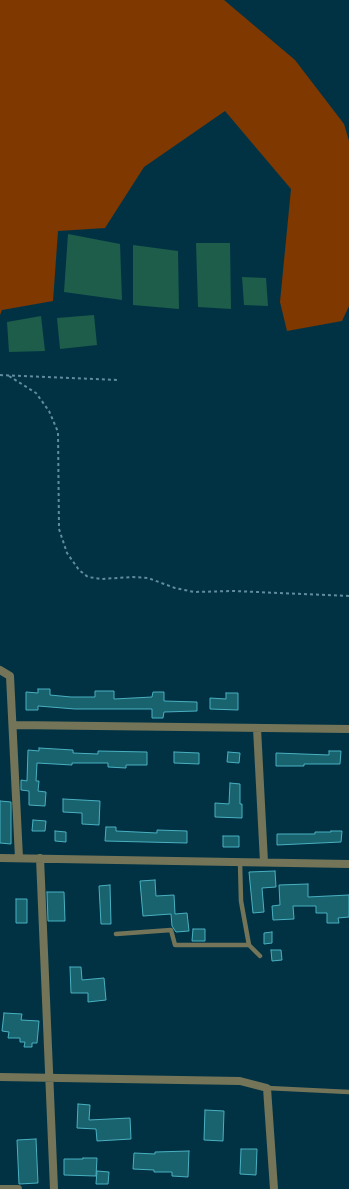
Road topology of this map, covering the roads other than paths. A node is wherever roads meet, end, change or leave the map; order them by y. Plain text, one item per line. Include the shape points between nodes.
1 (0, 670) edge
2 (14, 725) junction
3 (257, 728) junction
4 (349, 729) edge
5 (0, 858) edge
6 (19, 858) junction
7 (40, 858) junction
8 (240, 862) junction
9 (264, 862) junction
10 (349, 864) edge
11 (116, 934) dead end
12 (249, 945) junction
13 (260, 956) dead end
14 (0, 1077) edge
15 (50, 1078) junction
16 (267, 1088) junction
17 (349, 1092) edge
18 (0, 1189) edge
19 (18, 1189) edge
20 (54, 1189) edge
21 (274, 1189) edge

1 - 2 street via 10,676
2 - 3 street
2 - 6 street
3 - 4 street
3 - 9 street
5 - 6 street
6 - 7 street
7 - 8 street
7 - 15 street
8 - 9 street
8 - 12 lane via 241,902
9 - 10 street
11 - 12 lane via 171,930 175,946
12 - 13 lane
14 - 15 street
15 - 16 street via 240,1081
15 - 20 street
16 - 17 lane
16 - 21 street
18 - 19 street

